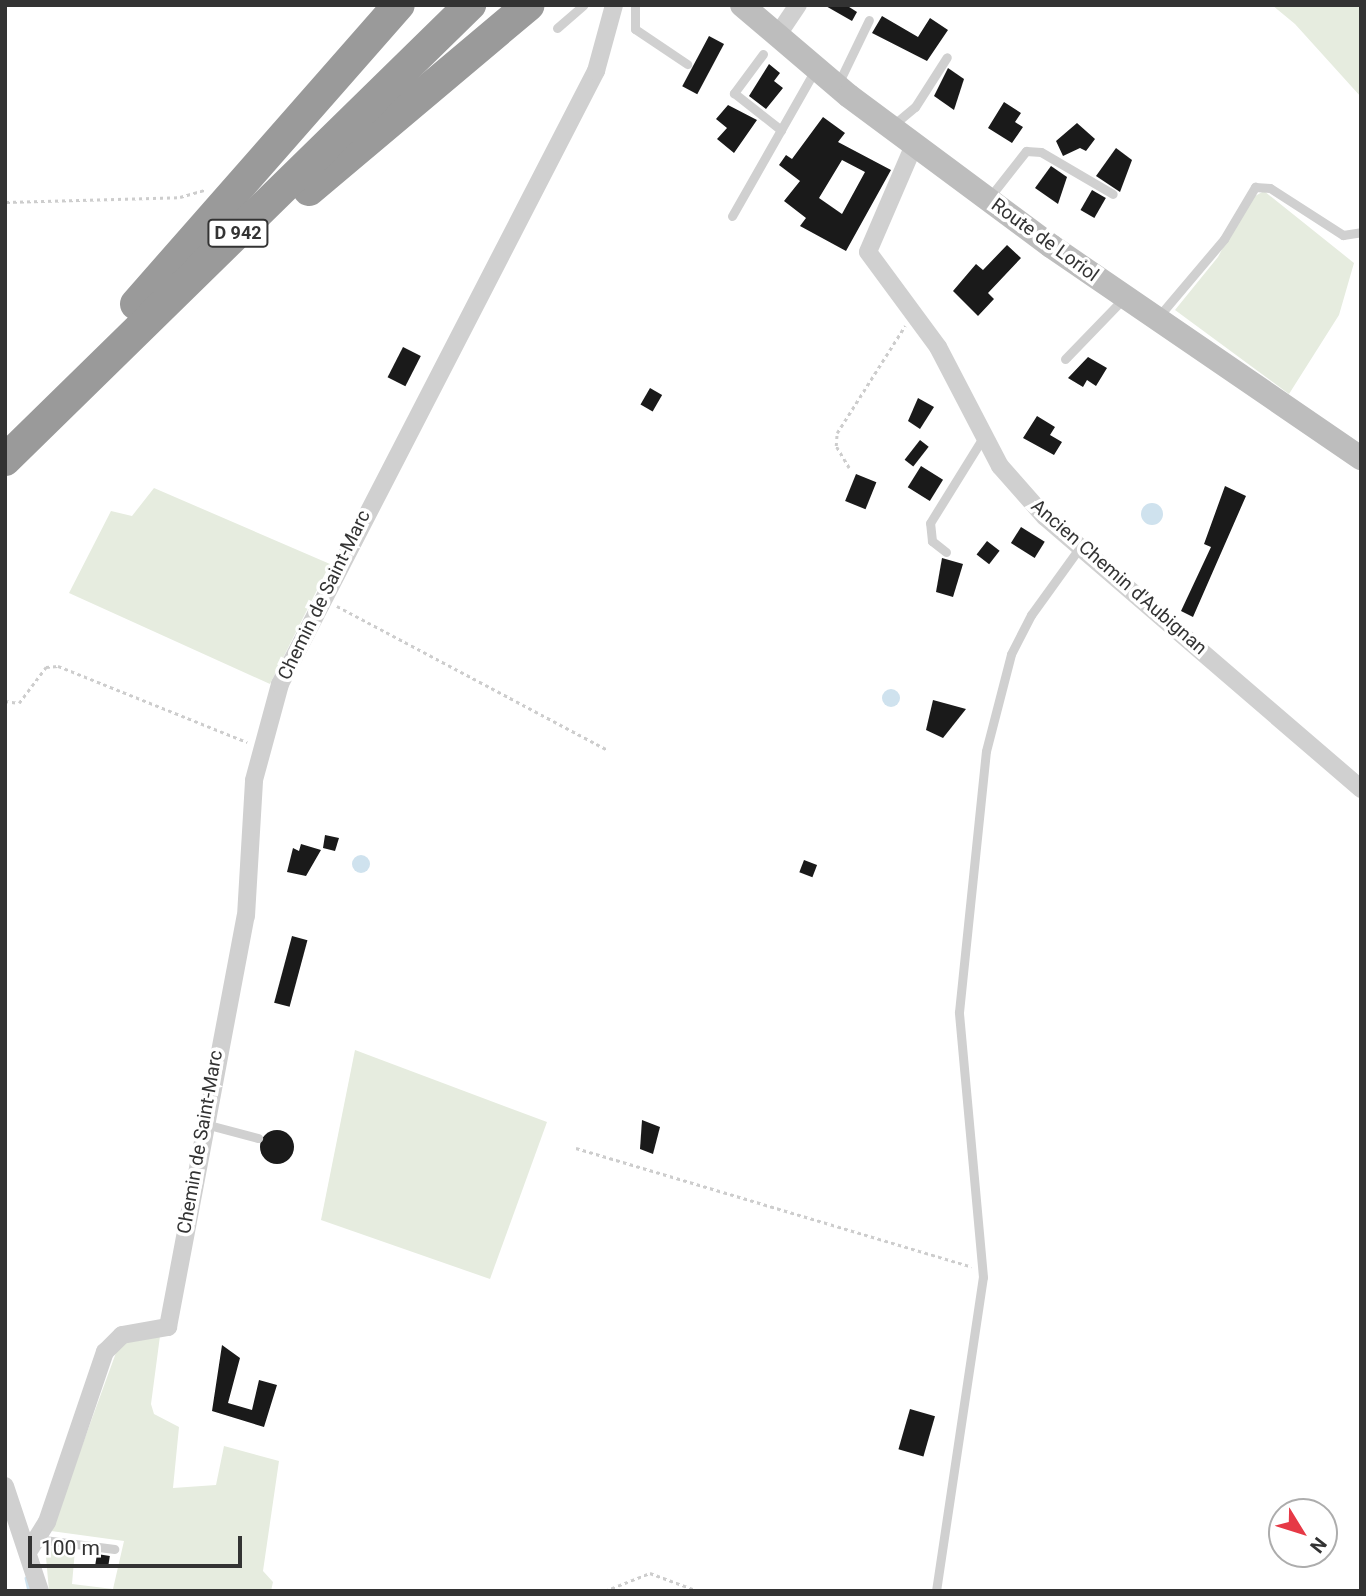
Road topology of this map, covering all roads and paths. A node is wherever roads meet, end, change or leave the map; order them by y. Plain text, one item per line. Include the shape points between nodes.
1 (399, 5) edge
2 (442, 5) edge
3 (470, 5) edge
4 (529, 5) edge
5 (583, 5) edge
6 (614, 5) edge
7 (635, 5) edge
8 (742, 5) edge
9 (798, 5) edge
10 (869, 20) dead end
11 (557, 28) dead end
12 (770, 45) junction
13 (947, 57) dead end
14 (687, 64) dead end
15 (816, 68) junction
16 (836, 86) junction
17 (891, 127) junction
18 (781, 130) junction
19 (914, 145) junction
20 (214, 180) dead end
21 (1113, 194) dead end
22 (988, 199) junction
23 (6, 202) edge
24 (732, 216) dead end
25 (1361, 232) edge
26 (1124, 297) junction
27 (144, 310) junction
28 (913, 311) junction
29 (1155, 319) junction
30 (1066, 359) dead end
31 (5, 431) edge
32 (984, 436) junction
33 (1361, 458) edge
34 (5, 460) edge
35 (849, 468) dead end
36 (1080, 547) junction
37 (946, 552) dead end
38 (322, 597) junction
39 (5, 701) edge
40 (264, 742) junction
41 (608, 750) dead end
42 (1361, 789) edge
43 (203, 1123) junction
44 (258, 1138) dead end
45 (576, 1148) dead end
46 (982, 1265) junction
47 (5, 1486) edge
48 (33, 1544) junction
49 (114, 1549) dead end
50 (40, 1591) edge
51 (605, 1591) edge
52 (698, 1591) edge
53 (936, 1591) edge

1 - 27 highway, D 942
2 - 27 highway, D 942
3 - 27 highway, D 942
4 - 27 highway, D 942
5 - 11 lane
6 - 38 street, Chemin de Saint-Marc via 596,71
7 - 14 lane via 635,29
8 - 12 street, Route de Loriol
9 - 12 street
10 - 16 lane
12 - 15 street, Route de Loriol
12 - 18 lane via 734,93
13 - 17 lane via 915,107
15 - 16 street, Route de Loriol
15 - 18 lane
16 - 17 street, Route de Loriol
17 - 19 street, Route de Loriol
18 - 24 lane
19 - 22 street, Route de Loriol
19 - 28 street, Ancien Chemin d'Aubignan via 868,251
20 - 23 path via 196,195 180,197
21 - 22 lane via 1041,152 1026,151
22 - 26 street, Route de Loriol
25 - 29 lane via 1343,234 1270,188 1255,187 1224,239
26 - 29 street, Route de Loriol
26 - 30 lane
27 - 31 highway, D 942
27 - 34 highway, D 942
28 - 32 street, Ancien Chemin d'Aubignan
28 - 35 path via 837,433 836,446
29 - 33 street, Route de Loriol
32 - 36 street, Ancien Chemin d'Aubignan via 1018,486
32 - 37 lane via 930,523 932,541
36 - 42 street, Ancien Chemin d'Aubignan
36 - 46 lane via 1031,615 1012,654 986,751 959,1012
38 - 40 street, Chemin de Saint-Marc via 280,684
38 - 41 path
39 - 40 path via 19,703 46,667 58,666 243,743
40 - 43 street, Chemin de Saint-Marc via 254,780 246,916
43 - 44 lane
43 - 48 street, Chemin de Saint-Marc via 168,1327 122,1335 106,1352
45 - 46 path via 939,1261
46 - 53 lane via 979,1322
47 - 48 street
48 - 49 lane
48 - 50 street
51 - 52 path via 650,1573

